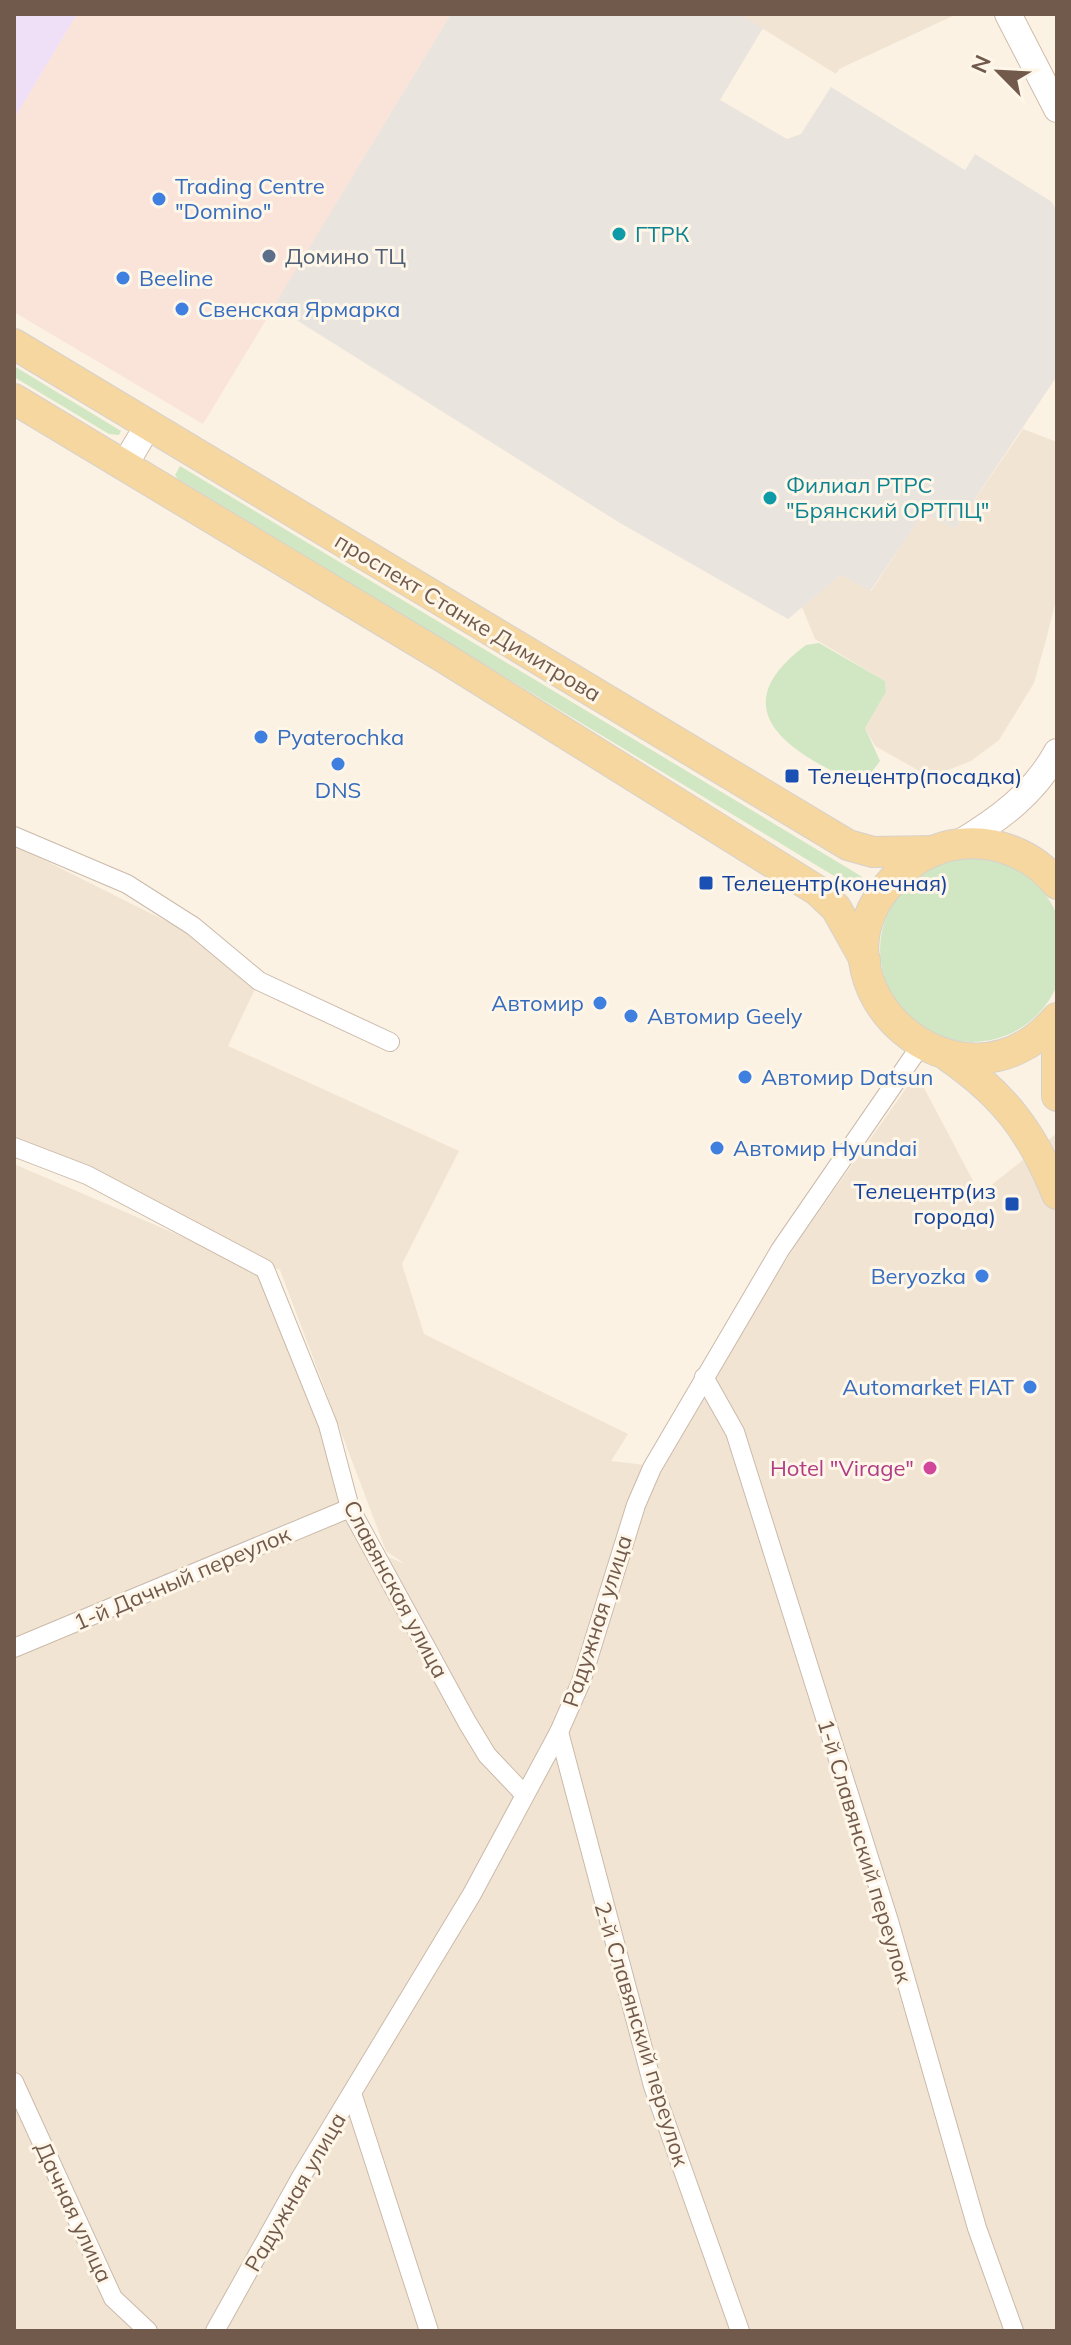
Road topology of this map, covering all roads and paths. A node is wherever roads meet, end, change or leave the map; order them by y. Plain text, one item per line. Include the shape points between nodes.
1 (1008, 14) edge
2 (1057, 109) edge
3 (14, 344) edge
4 (14, 399) edge
5 (149, 424) junction
6 (125, 464) junction
7 (1057, 752) edge
8 (14, 836) edge
9 (946, 848) junction
10 (1057, 884) edge
11 (865, 960) junction
12 (1057, 1018) edge
13 (390, 1042) dead end
14 (934, 1050) junction
15 (1057, 1051) edge
16 (1057, 1096) edge
17 (14, 1147) edge
18 (1057, 1194) edge
19 (704, 1377) junction
20 (350, 1508) junction
21 (14, 1648) edge
22 (559, 1732) junction
23 (523, 1793) junction
24 (14, 2082) edge
25 (352, 2093) junction
26 (148, 2331) edge
27 (215, 2331) edge
28 (429, 2331) edge
29 (740, 2331) edge
30 (1014, 2331) edge

1 - 2 main road
3 - 5 main road, проспект Станке Димитрова
4 - 6 main road
5 - 6 main road
5 - 9 main road, проспект Станке Димитрова via 848,845 873,852
6 - 11 main road via 818,891 836,908
7 - 9 main road via 1007,812
8 - 13 street via 127,884 193,926 259,981
9 - 10 main road, проспект Станке Димитрова via 976,843 1010,850
9 - 11 main road via 916,860 887,886 869,921
11 - 14 main road via 886,1015
12 - 14 main road via 1034,1040 1001,1055 965,1059
14 - 18 main road via 973,1074 1011,1110 1038,1149
14 - 19 street, Радужная улица via 780,1250
15 - 16 main road
17 - 20 street, Славянская улица via 87,1175 265,1269 328,1425
19 - 22 street, Радужная улица via 636,1505 586,1668
19 - 30 street, 1-й Славянский переулок via 735,1432 889,1921 977,2228
20 - 21 street, 1-й Дачный переулок
20 - 23 street, Славянская улица via 487,1755
22 - 23 street, Радужная улица
22 - 29 street, 2-й Славянский переулок via 653,2086
23 - 25 street, Радужная улица via 472,1894
24 - 26 street, Дачная улица via 113,2298
25 - 27 street, Радужная улица
25 - 28 street

